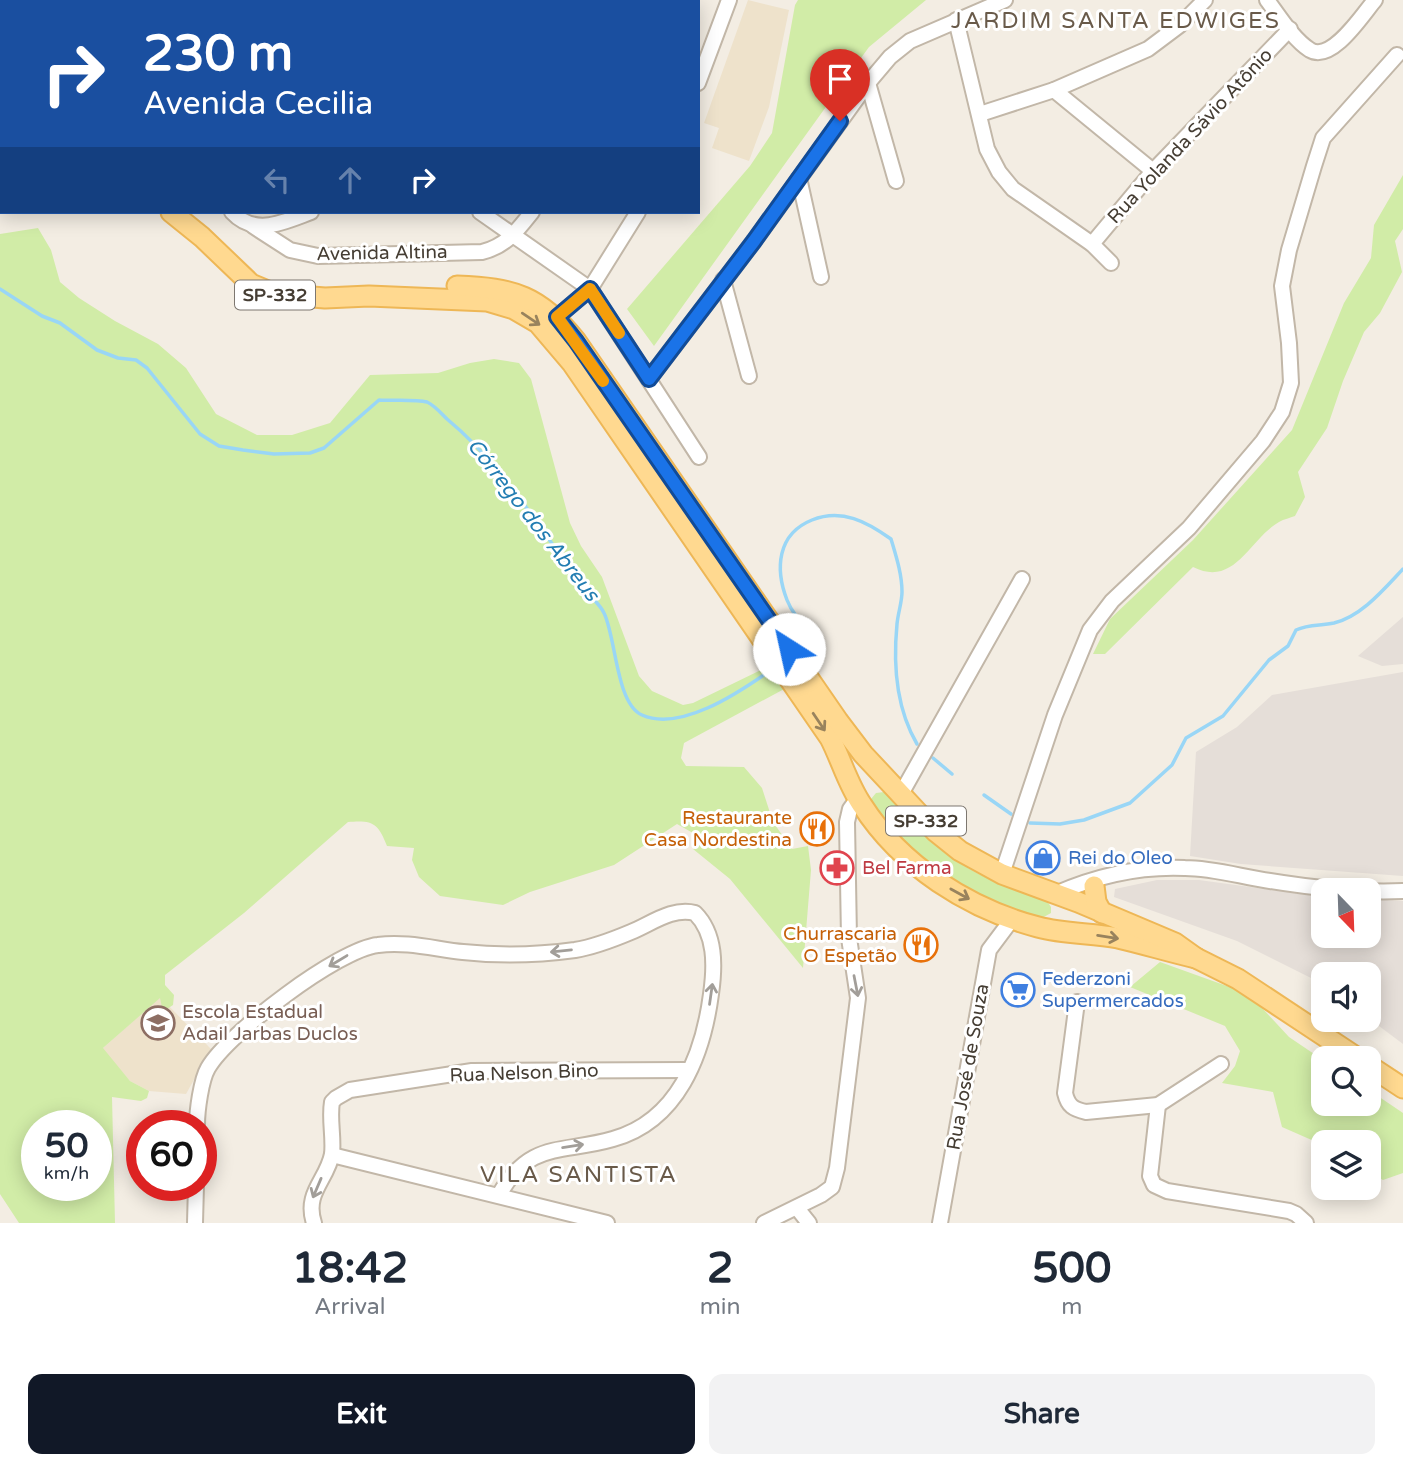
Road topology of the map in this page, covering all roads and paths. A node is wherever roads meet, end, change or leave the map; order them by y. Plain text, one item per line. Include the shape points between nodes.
1 (729, 0) edge
2 (1005, 0) edge
3 (1205, 0) edge
4 (1267, 0) edge
5 (1375, 0) edge
6 (956, 20) junction
7 (1290, 29) junction
8 (1397, 55) dead end
9 (700, 78) edge
10 (868, 83) junction
11 (1054, 90) junction
12 (980, 114) junction
13 (1153, 172) junction
14 (799, 178) junction
15 (896, 181) dead end
16 (173, 214) edge
17 (193, 214) edge
18 (234, 214) edge
19 (305, 214) edge
20 (483, 214) edge
21 (530, 214) edge
22 (637, 214) edge
23 (253, 226) junction
24 (514, 235) junction
25 (202, 237) junction
26 (1092, 244) junction
27 (1111, 263) dead end
28 (821, 277) dead end
29 (723, 280) junction
30 (590, 289) junction
31 (369, 296) junction
32 (557, 317) junction
33 (749, 376) dead end
34 (649, 379) junction
35 (699, 457) dead end
36 (1022, 579) dead end
37 (895, 788) junction
38 (858, 798) junction
39 (1002, 874) junction
40 (1112, 874) junction
41 (1094, 886) junction
42 (1403, 891) edge
43 (1055, 894) junction
44 (1077, 902) junction
45 (1102, 913) junction
46 (1013, 918) junction
47 (1046, 923) junction
48 (1196, 958) junction
49 (1077, 1002) dead end
50 (1339, 1046) edge
51 (1221, 1064) dead end
52 (689, 1070) junction
53 (1381, 1074) edge
54 (1403, 1088) edge
55 (1158, 1105) junction
56 (197, 1110) edge
57 (332, 1155) junction
58 (499, 1195) junction
59 (195, 1201) edge
60 (797, 1208) junction
61 (195, 1223) edge
62 (314, 1223) edge
63 (607, 1223) edge
64 (764, 1223) edge
65 (808, 1223) edge
66 (940, 1223) edge
67 (1306, 1223) edge

1 - 9 street
2 - 6 street
3 - 11 street via 1148,49
4 - 7 street
5 - 7 street via 1327,51 1311,51
6 - 10 street via 910,41
6 - 12 street
7 - 13 street, Rua Yolanda Sávio Atônio
8 - 39 street via 1336,122 1320,147 1282,286 1291,383 1282,412 1189,528 1112,601 1090,630 1055,715
10 - 14 street
10 - 15 street
11 - 12 street
11 - 13 street
12 - 26 street via 987,149 999,172 1013,188
13 - 26 street, Rua Yolanda Sávio Atônio
14 - 28 street
14 - 29 street
16 - 25 main road, SP-332
17 - 25 main road, SP-332
18 - 23 street, Avenida Altina
19 - 23 street via 266,227
20 - 24 street
21 - 24 street
22 - 30 street
23 - 24 street, Avenida Altina via 290,250 318,256 482,252 497,248
24 - 30 street
25 - 31 main road, SP-332 via 251,284 275,295
26 - 27 street
29 - 33 street
29 - 34 street
30 - 32 street
30 - 34 street
31 - 32 main road, SP-332 via 412,288 488,287 533,301
31 -> 38 main road, SP-332 via 487,301 538,323 579,372 830,738
32 - 37 main road, SP-332 via 838,721
34 - 35 street
36 - 37 street
37 - 38 main road via 870,783
37 - 39 main road, SP-332 via 943,838
38 -> 46 main road, SP-332 via 885,836 925,872 976,904
38 -> 60 street via 846,822 849,938 858,998 841,1144 832,1186
39 - 43 main road, SP-332
40 - 41 street
40 - 42 street via 1189,868 1298,886
40 - 43 street
41 - 44 street
41 - 45 main road
43 - 44 main road, SP-332
43 - 47 main road via 1057,907
44 - 45 main road, SP-332
44 - 47 main road
45 - 48 main road, SP-332 via 1175,943
46 - 47 main road, SP-332
46 - 66 street, Rua José de Souza via 989,950
47 -> 48 main road, SP-332
48 - 50 main road, SP-332 via 1238,979
49 - 55 street via 1065,1083 1069,1105 1086,1112
51 - 55 street
52 -> 56 street via 709,1012 713,951 709,932 695,913 678,912 606,942 568,951 497,955 393,944 359,949 242,1029 206,1070
52 - 57 street, Rua Nelson Bino via 472,1071 362,1087 332,1102
58 -> 52 street via 510,1176 540,1154 636,1130 677,1095
53 - 54 main road
55 - 67 street via 1150,1176 1159,1189 1289,1212
57 - 58 street
57 -> 62 street via 310,1208
58 - 63 street
59 - 61 street
60 - 64 street
60 - 65 street

